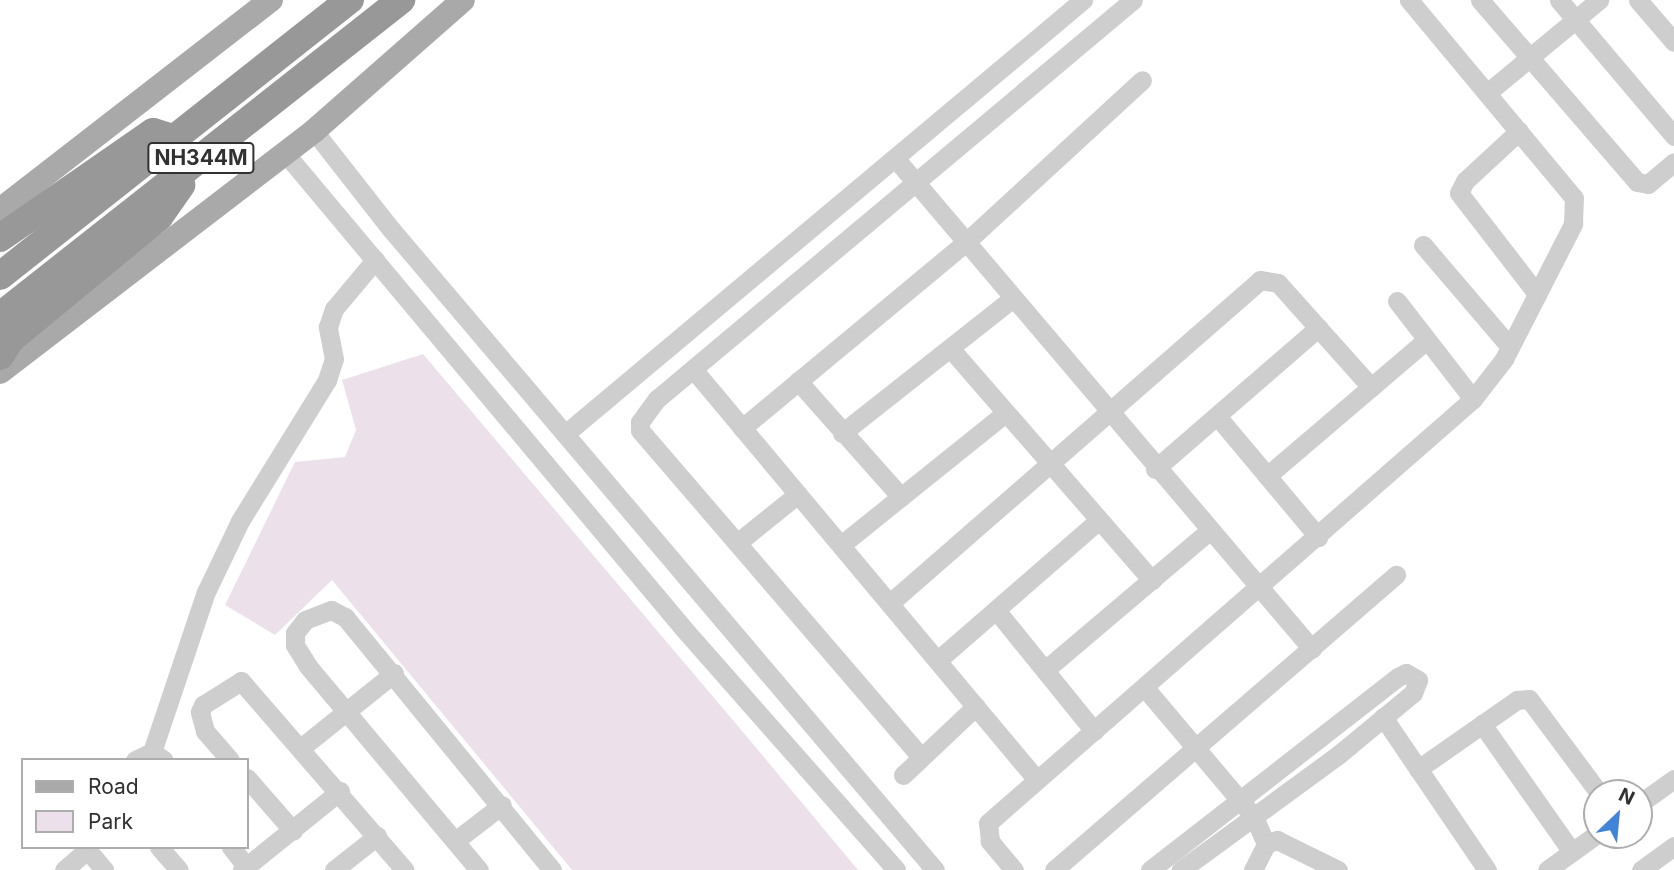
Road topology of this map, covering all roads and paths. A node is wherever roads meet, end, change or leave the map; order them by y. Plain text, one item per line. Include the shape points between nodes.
1 (271, 0) edge
2 (349, 0) edge
3 (401, 0) edge
4 (463, 0) edge
5 (1083, 0) edge
6 (1133, 0) edge
7 (1409, 0) edge
8 (1480, 0) edge
9 (1559, 0) edge
10 (1599, 0) edge
11 (1638, 0) edge
12 (1576, 19) junction
13 (1674, 42) edge
14 (1530, 58) junction
15 (1142, 80) dead end
16 (1487, 93) junction
17 (314, 131) junction
18 (1519, 131) junction
19 (1674, 136) edge
20 (175, 138) junction
21 (285, 153) junction
22 (895, 158) junction
23 (199, 159) junction
24 (1674, 162) edge
25 (915, 184) junction
26 (0, 210) edge
27 (0, 238) edge
28 (966, 242) junction
29 (1423, 245) dead end
30 (375, 260) junction
31 (0, 276) edge
32 (1537, 294) junction
33 (1013, 298) junction
34 (1397, 301) dead end
35 (0, 316) edge
36 (1318, 328) junction
37 (1425, 341) junction
38 (1510, 347) junction
39 (950, 348) junction
40 (0, 356) edge
41 (692, 369) junction
42 (0, 372) edge
43 (798, 381) junction
44 (1371, 387) junction
45 (1473, 399) junction
46 (1005, 413) junction
47 (1109, 413) junction
48 (1217, 415) junction
49 (742, 428) junction
50 (842, 433) junction
51 (565, 434) junction
52 (1048, 464) junction
53 (1155, 469) junction
54 (1267, 476) junction
55 (799, 494) junction
56 (901, 497) junction
57 (1098, 521) junction
58 (1209, 531) junction
59 (1318, 537) junction
60 (737, 543) junction
61 (841, 545) junction
62 (1396, 575) dead end
63 (1152, 580) junction
64 (1259, 589) junction
65 (890, 603) junction
66 (996, 610) junction
67 (1312, 649) junction
68 (938, 660) junction
69 (1045, 670) junction
70 (394, 673) junction
71 (1145, 688) junction
72 (976, 706) junction
73 (346, 709) junction
74 (1383, 717) junction
75 (1482, 724) junction
76 (1094, 731) junction
77 (302, 747) junction
78 (1196, 748) junction
79 (150, 757) edge
80 (921, 757) junction
81 (228, 758) edge
82 (1418, 768) junction
83 (903, 775) dead end
84 (248, 779) edge
85 (1589, 779) edge
86 (1674, 779) edge
87 (1037, 780) junction
88 (340, 791) junction
89 (1653, 794) edge
90 (1240, 800) junction
91 (502, 805) junction
92 (1254, 817) junction
93 (293, 831) junction
94 (377, 836) junction
95 (456, 841) junction
96 (1266, 844) junction
97 (1583, 844) edge
98 (1674, 846) edge
99 (86, 849) edge
100 (232, 849) edge
101 (1572, 852) junction
102 (244, 868) edge
103 (1329, 868) edge
104 (64, 870) edge
105 (104, 870) edge
106 (334, 870) edge
107 (405, 870) edge
108 (479, 870) edge
109 (552, 870) edge
110 (896, 870) edge
111 (935, 870) edge
112 (1014, 870) edge
113 (1054, 870) edge
114 (1150, 870) edge
115 (1181, 870) edge
116 (1253, 870) edge
117 (1487, 870) edge
118 (1547, 870) edge
119 (1641, 870) edge

1 - 26 main road
2 - 20 highway, NH344M
3 - 23 highway, NH344M
4 - 17 main road
5 - 22 street
6 - 25 street
7 - 16 street
8 - 14 street
9 - 12 street
10 - 12 street
11 - 13 street
12 - 14 street
12 - 19 street
14 - 16 street
14 - 24 street via 1637,182 1648,184
15 - 28 street
16 - 18 street
17 - 21 main road
17 - 51 street
18 - 32 street via 1574,198 1577,208
18 - 32 street via 1465,181 1460,193
20 - 27 highway via 153,132
20 - 31 highway, NH344M
21 - 30 street
21 - 42 main road
22 - 25 street
22 - 51 street
23 - 35 highway, NH344M
23 - 40 highway via 159,218 11,339
25 - 28 street
25 - 41 street
28 - 33 street
28 - 43 street
29 - 38 street
30 - 79 street via 334,309 328,327 334,359 327,380 240,521 206,592
30 - 110 street via 683,628
32 - 38 street
33 - 39 street
33 - 47 street
34 - 37 street
36 - 44 street
36 - 47 street via 1278,283 1259,280
36 - 48 street
37 - 44 street
37 - 45 street
38 - 45 street
39 - 46 street
39 - 50 street
41 - 49 street
41 - 60 street via 646,410 640,430
43 - 49 street
43 - 50 street
44 - 54 street
45 - 59 street
46 - 52 street
46 - 56 street
47 - 52 street
47 - 53 street
48 - 53 street
48 - 54 street
49 - 55 street
50 - 56 street
51 - 111 street
52 - 57 street
52 - 65 street
53 - 58 street
54 - 59 street
55 - 60 street
55 - 61 street
56 - 61 street
57 - 63 street
57 - 66 street
58 - 63 street
58 - 64 street
59 - 64 street
60 - 80 street
61 - 65 street
62 - 67 street
63 - 69 street
64 - 67 street
64 - 71 street
65 - 68 street
66 - 68 street
66 - 69 street
67 - 78 street
68 - 72 street
69 - 76 street
70 - 73 street
70 - 73 street via 345,617 331,610 305,620 295,633 295,645
70 - 91 street
71 - 76 street
71 - 78 street
72 - 80 street
72 - 87 street
73 - 77 street
73 - 95 street
74 - 82 street
74 - 90 street via 1418,688 1413,675 1398,677
74 - 92 street
75 - 82 street
75 - 85 street via 1517,701 1534,702
75 - 101 street
76 - 87 street
77 - 81 street via 241,681 203,705 200,712 205,731
77 - 88 street
78 - 90 street
78 - 113 street
80 - 83 street
82 - 117 street
84 - 93 street
86 - 89 street
87 - 112 street via 986,829
88 - 93 street
88 - 94 street
90 - 92 street
90 - 114 street
91 - 95 street
91 - 109 street
92 - 96 street
92 - 115 street
93 - 102 street
94 - 106 street
94 - 107 street
95 - 108 street
96 - 103 street via 1277,840
96 - 116 street
97 - 101 street
98 - 119 street
99 - 104 street
99 - 105 street
100 - 102 street
101 - 118 street

